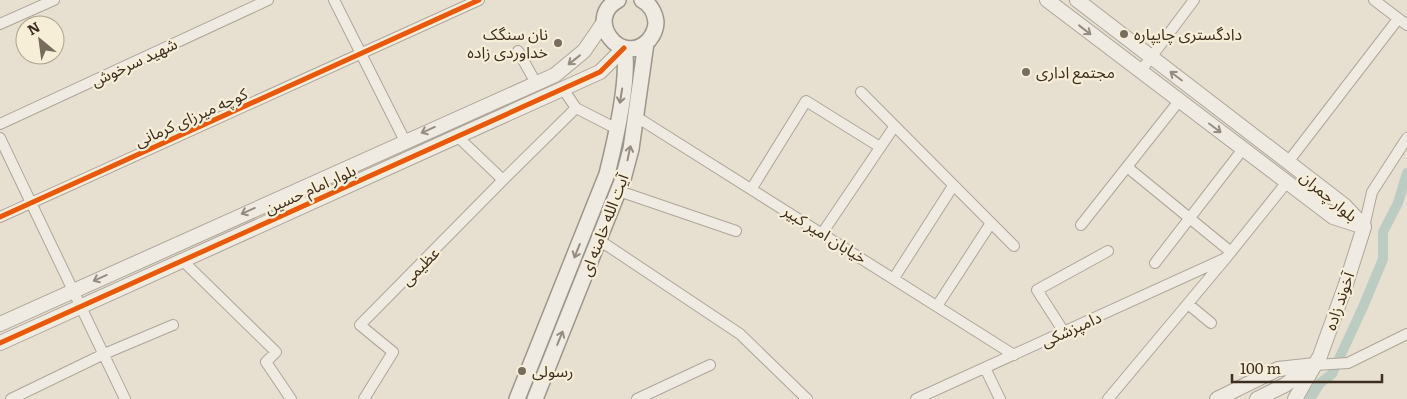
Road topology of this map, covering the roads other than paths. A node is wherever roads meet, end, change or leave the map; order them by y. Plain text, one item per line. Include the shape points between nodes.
1 (54, 0) edge
2 (268, 0) edge
3 (334, 0) edge
4 (478, 0) edge
5 (618, 0) edge
6 (1047, 0) edge
7 (1077, 0) edge
8 (1194, 0) edge
9 (1374, 0) edge
10 (648, 2) edge
11 (1398, 19) junction
12 (604, 22) junction
13 (0, 24) edge
14 (1407, 26) edge
15 (646, 43) junction
16 (624, 48) junction
17 (518, 51) dead end
18 (361, 54) junction
19 (1150, 57) junction
20 (1140, 72) junction
21 (536, 83) junction
22 (563, 89) junction
23 (860, 92) dead end
24 (1179, 101) junction
25 (576, 108) junction
26 (635, 116) junction
27 (0, 124) edge
28 (894, 127) junction
29 (616, 129) junction
30 (458, 137) junction
31 (0, 138) edge
32 (1407, 138) edge
33 (405, 141) junction
34 (880, 147) junction
35 (1243, 149) junction
36 (1288, 162) junction
37 (1127, 167) junction
38 (503, 180) junction
39 (1287, 182) junction
40 (953, 186) junction
41 (752, 188) junction
42 (619, 191) junction
43 (32, 203) junction
44 (0, 218) edge
45 (1190, 218) junction
46 (991, 223) junction
47 (1081, 225) dead end
48 (1364, 227) junction
49 (736, 231) dead end
50 (823, 232) junction
51 (600, 240) junction
52 (1014, 246) dead end
53 (1108, 251) dead end
54 (1229, 255) junction
55 (183, 261) junction
56 (1155, 263) dead end
57 (894, 278) junction
58 (74, 290) junction
59 (1188, 304) junction
60 (82, 306) junction
61 (937, 306) junction
62 (1210, 323) dead end
63 (0, 324) edge
64 (173, 324) dead end
65 (1064, 332) junction
66 (1407, 334) edge
67 (0, 343) edge
68 (104, 354) junction
69 (1014, 355) junction
70 (1314, 364) junction
71 (710, 365) dead end
72 (986, 368) junction
73 (11, 399) edge
74 (125, 399) edge
75 (291, 399) edge
76 (364, 399) edge
77 (517, 399) edge
78 (535, 399) edge
79 (637, 399) edge
80 (807, 399) edge
81 (916, 399) edge
82 (1000, 399) edge
83 (1108, 399) edge
84 (1217, 399) edge
85 (1257, 399) edge
86 (1283, 399) edge
87 (1296, 399) edge

1 - 13 street
2 - 27 street, شهید سرخوش
3 - 18 street
4 - 18 street, کوچه میرزای کرمانی
5 - 12 main road via 609,7
6 -> 20 street, بلوار چمران
7 - 19 street, بلوار چمران
8 - 19 street
9 - 11 street
10 - 15 main road, آیت الله خامنه ای via 654,14 655,30
11 - 14 street
11 - 36 street
12 - 16 main road via 609,38
12 -> 21 street, بلوار امام حسین via 584,51 555,75
15 - 16 main road
15 - 26 main road, آیت الله خامنه ای
16 - 22 street, بلوار امام حسین via 600,72
16 -> 29 main road, آیت الله خامنه ای via 627,63
17 - 21 street
18 - 33 street
18 - 43 street, کوچه میرزای کرمانی
19 - 20 street
36 -> 19 street, بلوار چمران
20 - 24 street, بلوار چمران
21 -> 33 street, بلوار امام حسین
22 - 25 street
22 - 30 street, بلوار امام حسین
23 - 28 street
24 -> 35 street, بلوار چمران
24 - 37 street
25 - 29 street
25 - 38 street
26 - 41 street, خیابان امیر کبیر
42 -> 26 main road, آیت الله خامنه ای
28 - 34 street
28 - 40 street
29 -> 77 main road, آیت الله خامنه ای via 600,192
30 - 38 street
30 - 55 street, بلوار امام حسین
31 - 43 street
32 - 48 street via 1372,192
33 -> 58 street, بلوار امام حسین
34 - 41 street via 806,102
34 - 50 street
35 - 39 street, بلوار چمران
35 - 45 street
36 - 48 street, بلوار چمران via 1344,205
37 - 45 street
37 - 47 street
38 - 76 street, عظیمی via 360,325 393,352
39 - 48 street, بلوار چمران via 1333,217
39 - 54 street
40 - 46 street
40 - 57 street
41 - 50 street, خیابان امیر کبیر
42 - 49 street
42 - 51 main road, آیت الله خامنه ای
43 - 44 street, کوچه میرزای کرمانی
43 - 58 street
45 - 54 street
45 - 56 street
46 - 52 street
46 - 61 street
48 - 70 street, آخوند زاده via 1345,287
50 - 57 street, خیابان امیر کبیر
78 -> 51 main road, آیت الله خامنه ای
51 - 80 street via 740,334
53 - 65 street via 1037,290
54 - 59 street
54 - 65 street, دامپزشکی
55 - 60 street, بلوار امام حسین
55 - 75 street via 276,352 266,362
57 - 61 street, خیابان امیر کبیر
58 - 60 street
58 - 63 street, بلوار امام حسین
59 - 62 street
59 - 83 street
60 - 67 street, بلوار امام حسین
60 - 68 street
61 - 69 street, خیابان امیر کبیر
64 - 68 street
65 - 69 street, دامپزشکی
66 - 70 street via 1348,363
68 - 73 street
68 - 74 street
69 - 72 street, دامپزشکی
70 - 84 street via 1278,369
70 - 85 street via 1285,385
70 - 87 street, آخوند زاده
71 - 79 street
72 - 81 street, دامپزشکی
72 - 82 street
85 - 86 street via 1276,395

